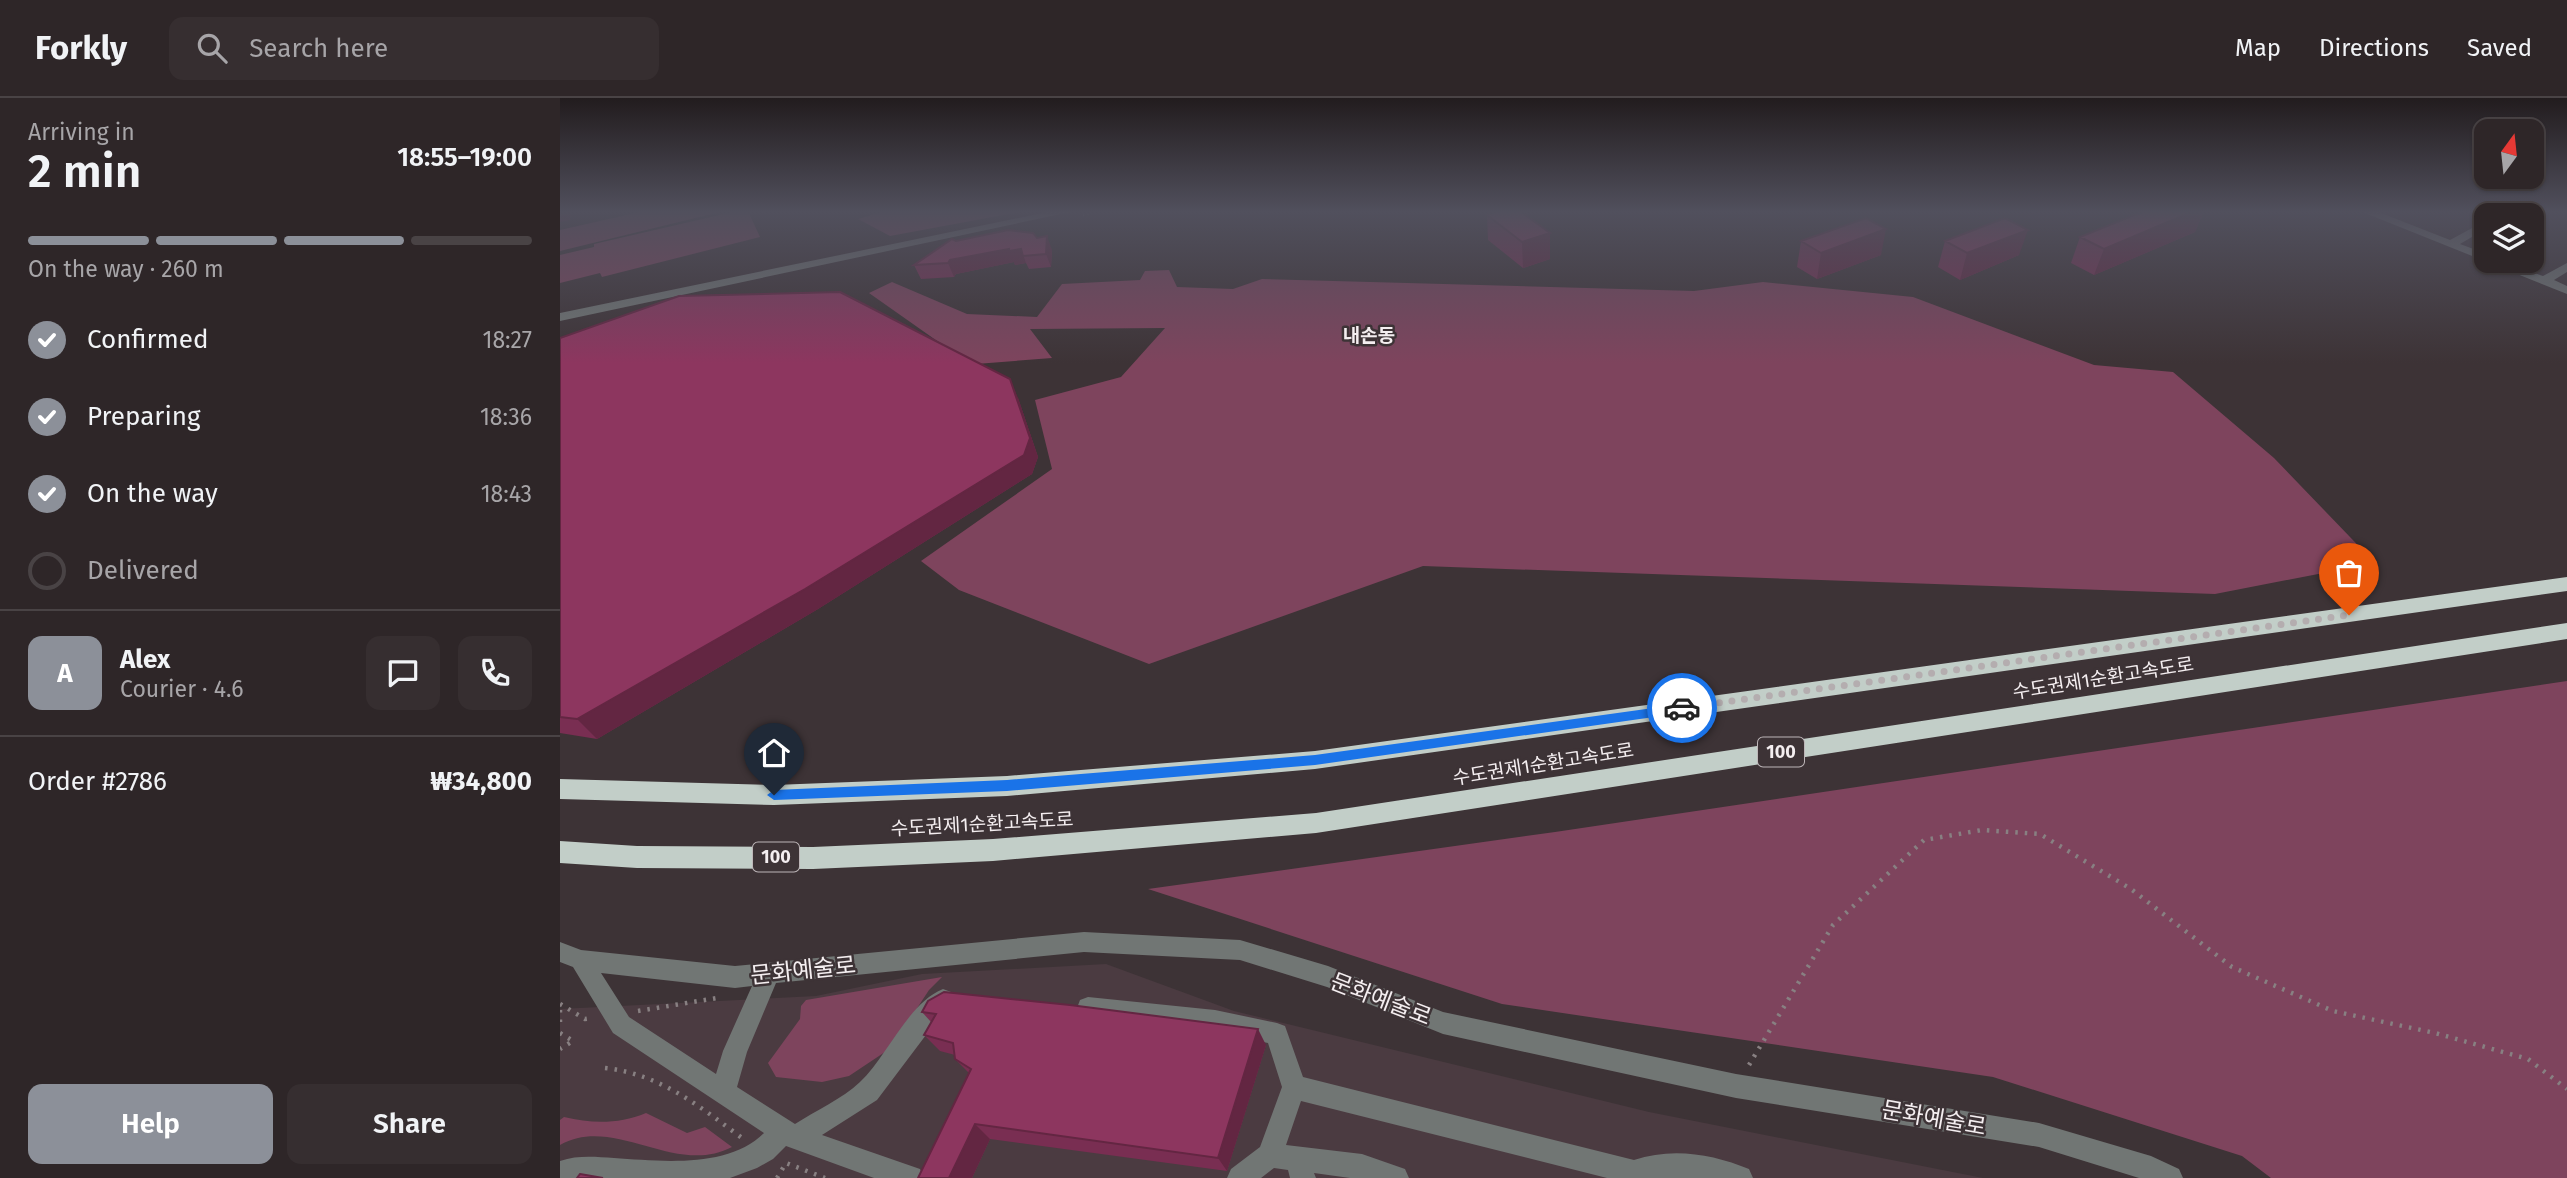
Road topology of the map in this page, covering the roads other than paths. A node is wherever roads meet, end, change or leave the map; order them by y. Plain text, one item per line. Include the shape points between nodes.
1 (828, 261) edge
2 (2567, 267) edge
3 (2524, 273) edge
4 (2544, 281) junction
5 (2567, 290) edge
6 (560, 317) edge
7 (2567, 584) edge
8 (2567, 631) edge
9 (562, 789) edge
10 (560, 852) edge
11 (570, 956) edge
12 (769, 974) junction
13 (971, 996) edge
14 (1066, 1006) edge
15 (1294, 1087) junction
16 (723, 1093) junction
17 (789, 1135) junction
18 (1270, 1155) junction
19 (1300, 1168) edge
20 (560, 1174) edge
21 (1628, 1175) edge
22 (911, 1178) edge
23 (1240, 1178) edge
24 (1396, 1178) edge
25 (1740, 1178) edge
26 (2170, 1178) edge

1 - 6 street
2 - 4 street
3 - 4 street
4 - 5 street
7 - 9 highway, 수도권제1순환고속도로 via 1315,760 1007,786 774,795
8 - 10 highway, 수도권제1순환고속도로 / 100 via 1316,823 993,850 813,858
11 - 12 street, 문화예술로 via 734,977
11 - 16 street via 621,1025
12 - 16 street
12 - 26 street, 문화예술로 via 1084,942 1240,950 1328,977 1443,1023 1736,1086 2039,1135
13 - 17 street via 958,995 934,1007 868,1091
14 - 15 street via 1216,1021 1277,1034
15 - 18 street
15 - 21 street
16 - 17 street
17 - 20 street via 725,1168 663,1173 579,1169
17 - 22 street
18 - 19 street
18 - 23 street
19 - 24 street via 1362,1167
21 - 25 street via 1679,1165

